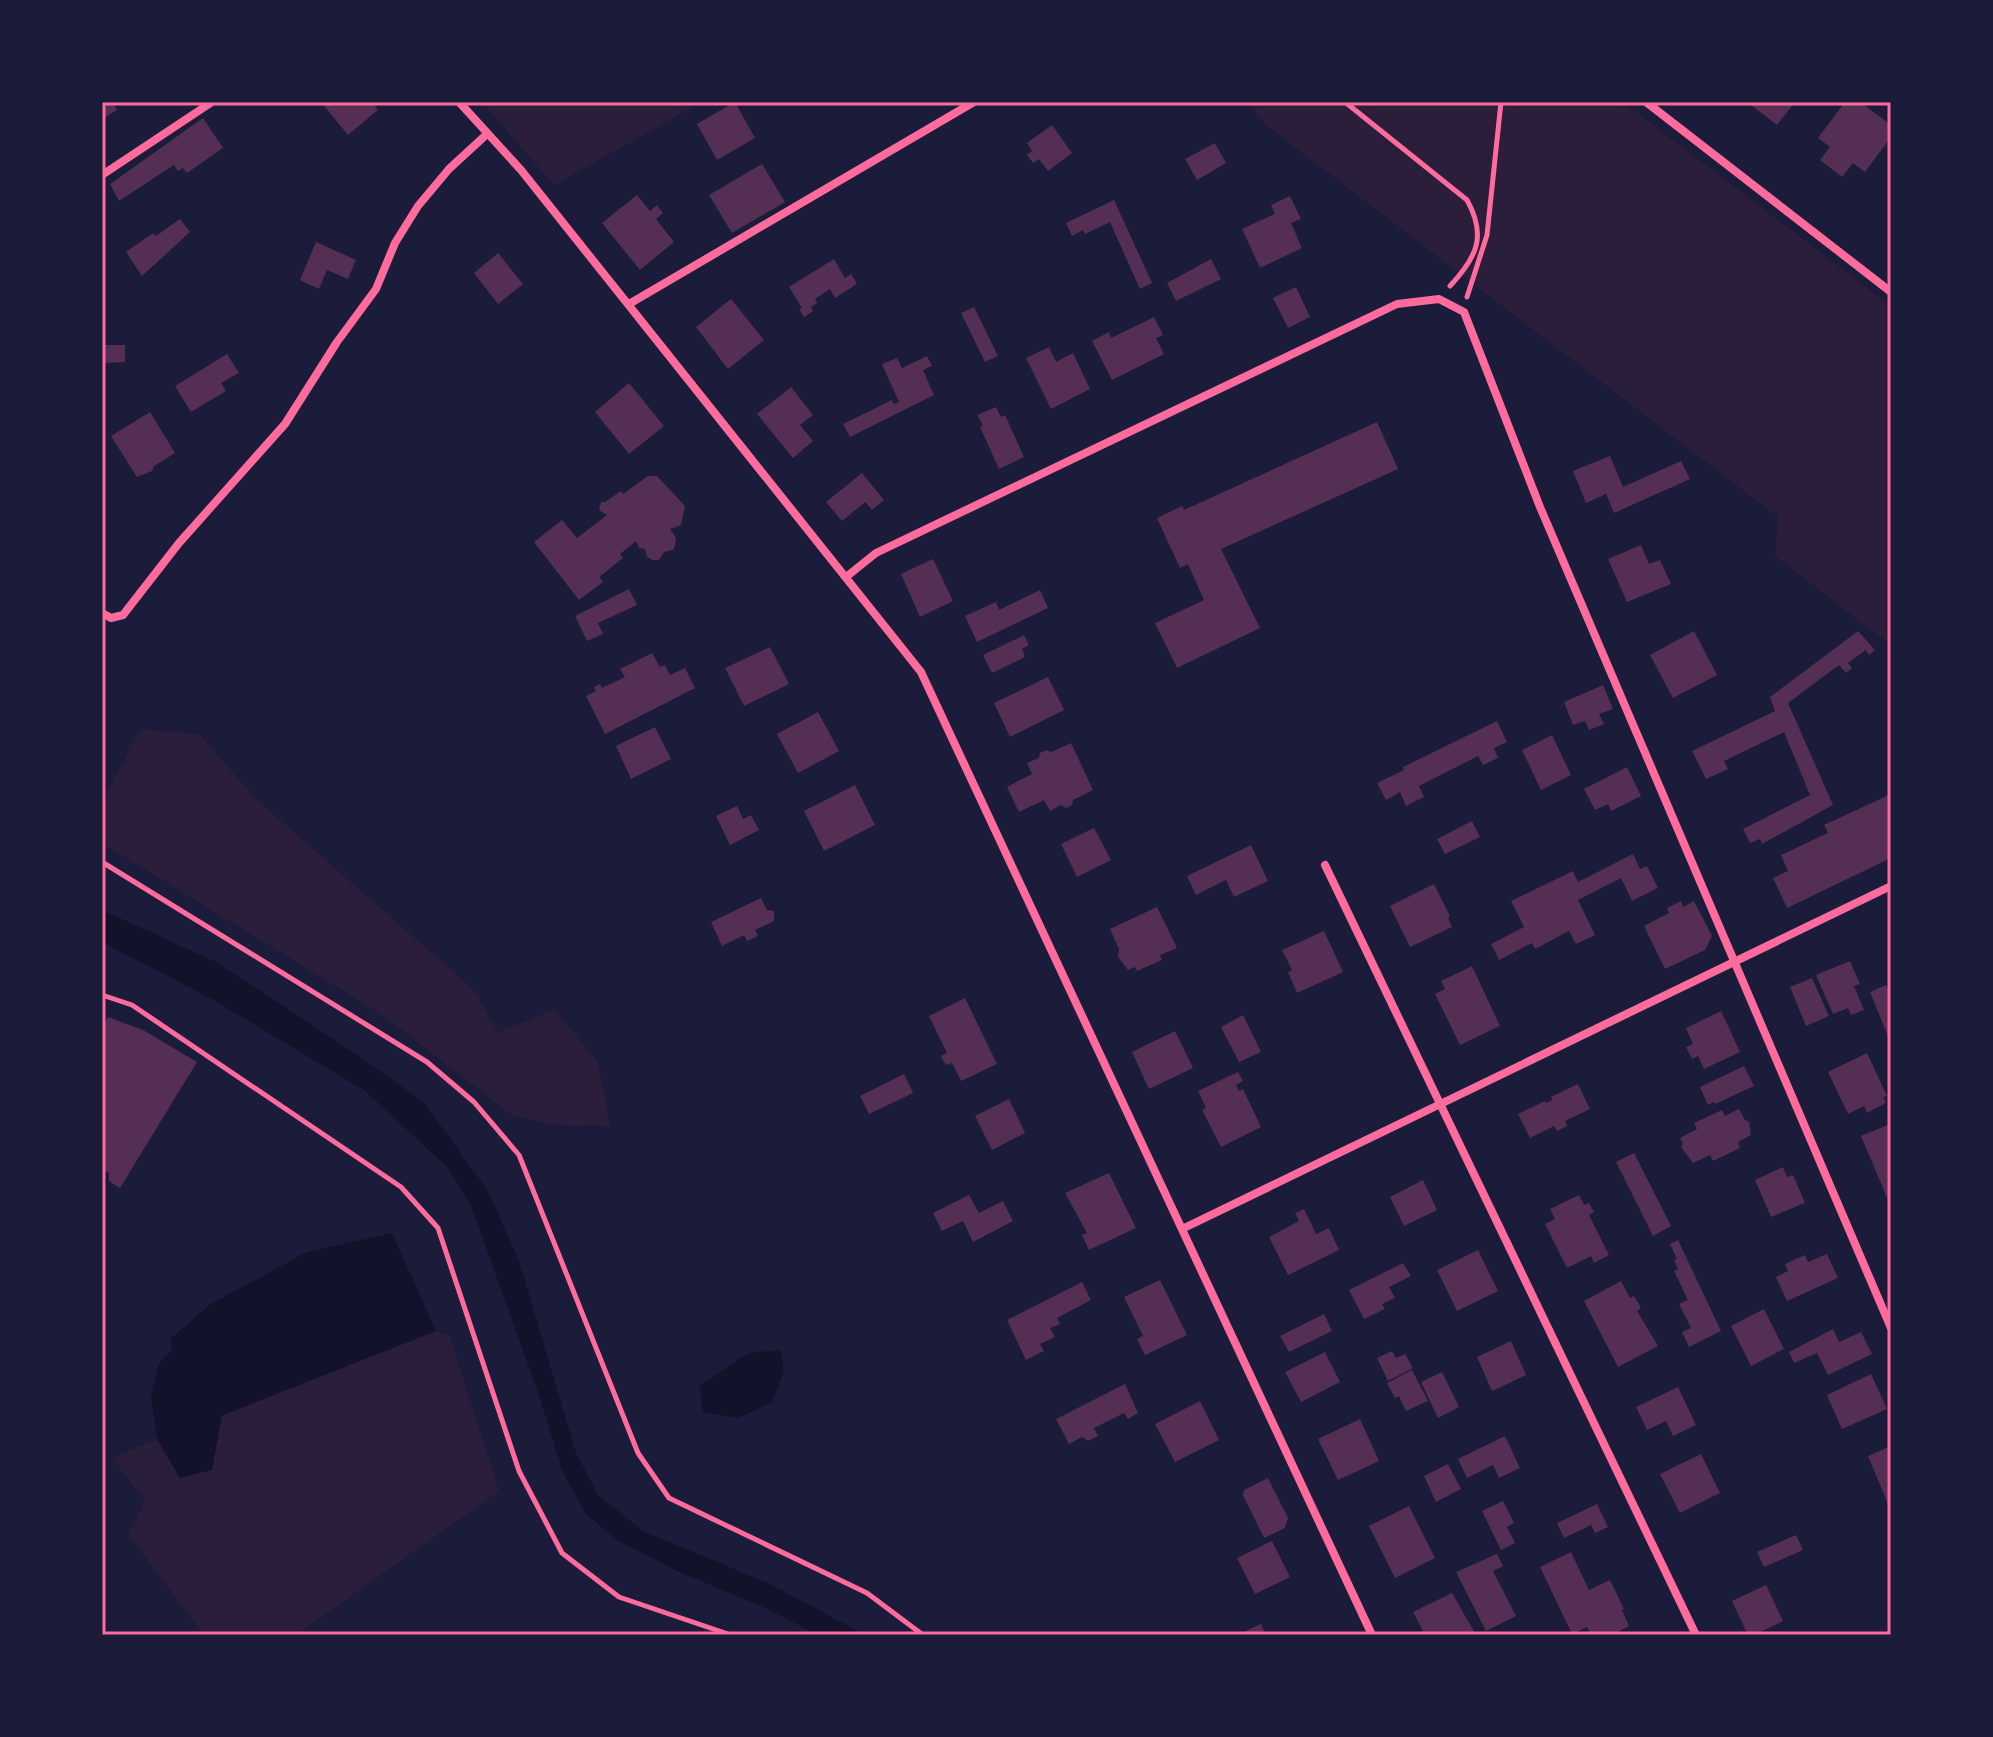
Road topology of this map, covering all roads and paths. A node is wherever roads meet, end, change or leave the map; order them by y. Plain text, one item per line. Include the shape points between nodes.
1 (212, 102) edge
2 (459, 102) edge
3 (974, 102) edge
4 (1345, 102) edge
5 (1501, 102) edge
6 (1646, 102) edge
7 (487, 134) junction
8 (102, 175) edge
9 (1891, 292) edge
10 (1439, 299) junction
11 (629, 304) junction
12 (1464, 312) junction
13 (846, 577) junction
14 (102, 613) edge
15 (102, 862) edge
16 (1325, 865) dead end
17 (1891, 886) edge
18 (1735, 963) junction
19 (102, 995) edge
20 (1440, 1104) junction
21 (1182, 1229) junction
22 (1891, 1328) edge
23 (731, 1635) edge
24 (923, 1635) edge
25 (1372, 1635) edge
26 (1696, 1635) edge

1 - 8 street
2 - 7 street
3 - 11 street
4 - 10 path via 1467,200 1478,220 1478,246 1465,271
5 - 12 path via 1487,235
6 - 9 street
7 - 11 street
7 - 14 street via 418,206 376,289 285,424 123,615 111,618
10 - 12 street
10 - 13 street via 1397,304 876,553
11 - 13 street
12 - 18 street via 1540,507
13 - 21 street via 921,672
15 - 24 path via 427,1062 474,1102 519,1155 638,1453 669,1498 867,1593
16 - 20 street
17 - 18 street
18 - 20 street
18 - 22 street
19 - 23 path via 132,1005 401,1187 438,1228 519,1471 562,1553 619,1597
20 - 21 street
20 - 26 street
21 - 25 street

